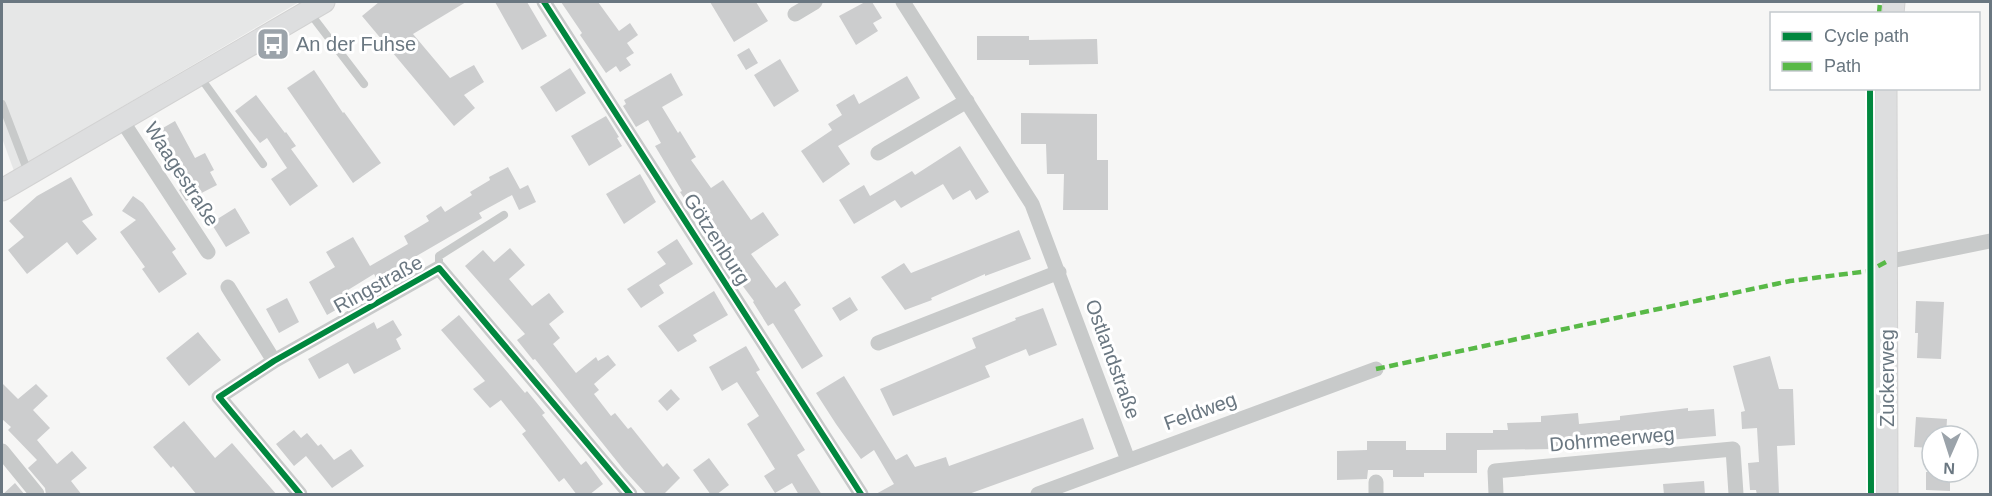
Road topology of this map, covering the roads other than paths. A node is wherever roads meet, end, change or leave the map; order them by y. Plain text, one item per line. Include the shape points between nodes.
1 (544, 2) edge
2 (815, 2) edge
3 (903, 2) edge
4 (316, 6) edge
5 (795, 15) dead end
6 (199, 76) junction
7 (364, 84) dead end
8 (1887, 90) edge
9 (967, 101) junction
10 (2, 104) edge
11 (121, 119) junction
12 (878, 153) dead end
13 (263, 164) dead end
14 (28, 174) junction
15 (2, 190) edge
16 (504, 215) dead end
17 (1990, 240) edge
18 (208, 252) dead end
19 (1887, 262) junction
20 (439, 268) junction
21 (1059, 272) junction
22 (228, 287) dead end
23 (878, 343) dead end
24 (274, 361) junction
25 (1376, 369) dead end
26 (2, 451) edge
27 (1128, 460) junction
28 (38, 495) edge
29 (300, 495) edge
30 (630, 495) edge
31 (861, 495) edge
32 (1038, 495) edge
33 (1496, 495) edge
34 (1736, 495) edge
35 (1887, 495) edge

1 - 31 street, Götzenburg
2 - 5 street
3 - 9 street, Ostlandstraße
4 - 6 street
4 - 7 lane
6 - 11 street
6 - 13 lane
8 - 19 street, Zuckerweg
9 - 12 street
9 - 21 street, Ostlandstraße via 1032,204
10 - 14 lane
11 - 14 street
11 - 18 street, Waagestraße
14 - 15 street
16 - 20 lane, Ringstraße via 439,256
17 - 19 street
19 - 35 street, Zuckerweg
20 - 24 street, Ringstraße
20 - 30 street, Ringstraße
21 - 23 street
21 - 27 street, Ostlandstraße
22 - 24 street
24 - 29 street, Ringstraße via 219,397
25 - 27 street, Feldweg
26 - 28 street
27 - 32 street, Feldweg
33 - 34 street, Dohrmeerweg via 1495,471 1733,449

